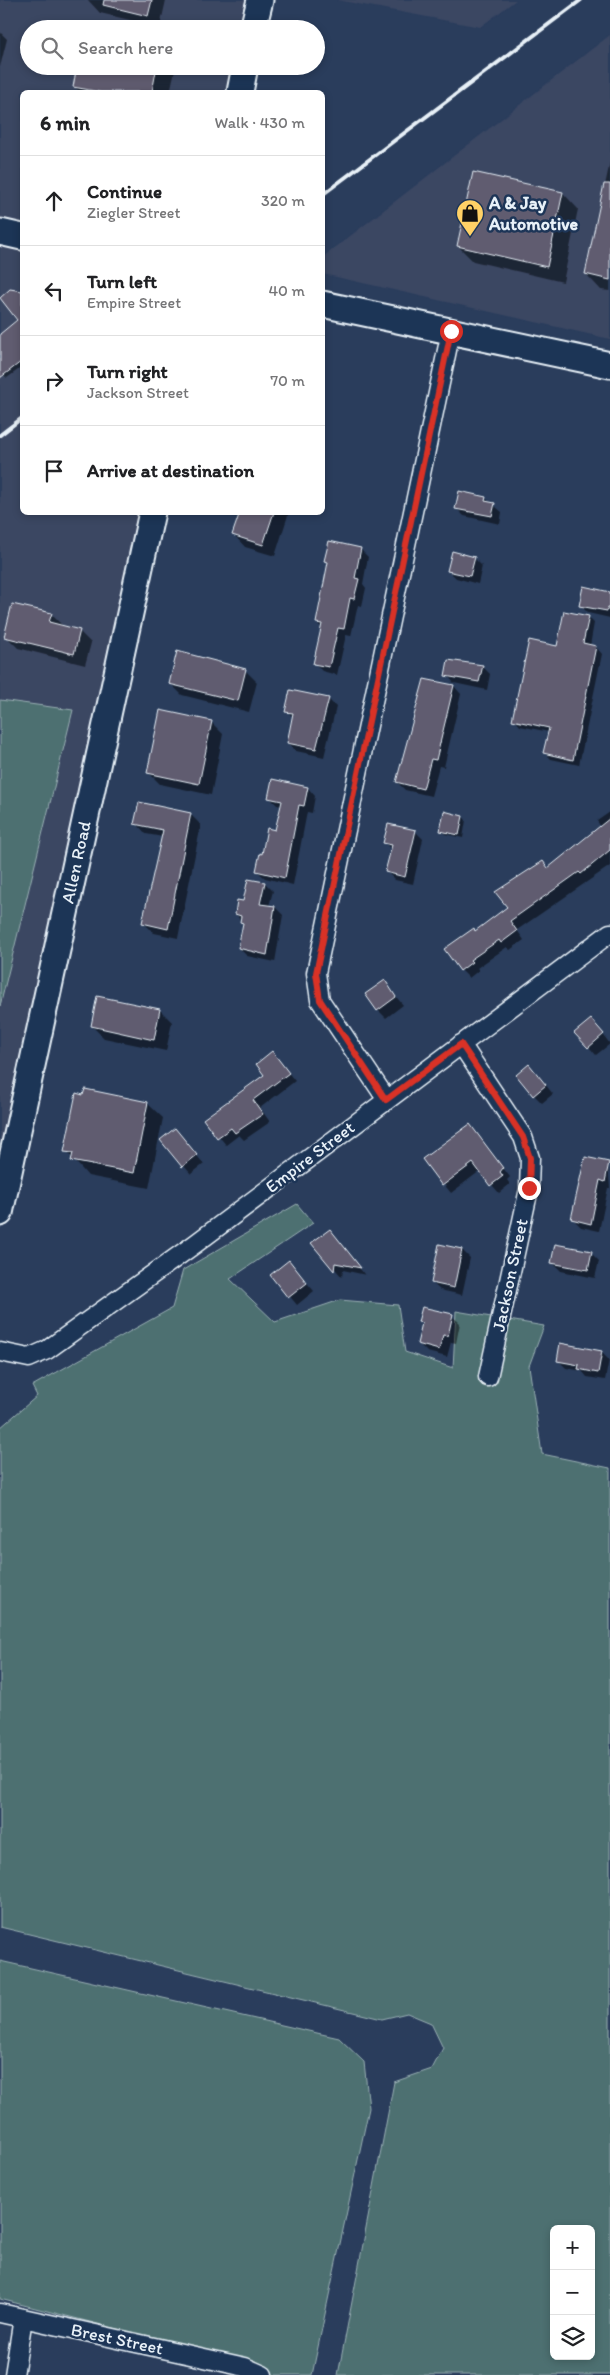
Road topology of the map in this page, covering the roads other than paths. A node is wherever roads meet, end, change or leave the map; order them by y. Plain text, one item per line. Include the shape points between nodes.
1 (260, 0) edge
2 (256, 20) edge
3 (243, 75) edge
4 (240, 90) edge
5 (0, 232) edge
6 (20, 237) edge
7 (325, 305) edge
8 (451, 331) junction
9 (610, 365) edge
10 (151, 515) edge
11 (610, 933) edge
12 (461, 1044) junction
13 (386, 1100) junction
14 (0, 1213) edge
15 (0, 1352) edge
16 (488, 1377) dead end
17 (0, 2313) edge
18 (23, 2318) junction
19 (14, 2375) edge
20 (263, 2375) edge

1 - 2 main road
3 - 4 main road
5 - 6 main road
7 - 8 main road
8 - 9 main road
8 - 13 street via 316,973 320,1000
10 - 14 main road, Allen Road
11 - 12 street, Empire Street
12 - 13 street, Empire Street
12 - 16 street, Jackson Street via 523,1137 530,1158 529,1188
13 - 15 street, Empire Street via 195,1244 47,1350 29,1358
17 - 18 street, Brest Street
18 - 19 street
18 - 20 street, Brest Street via 245,2367

